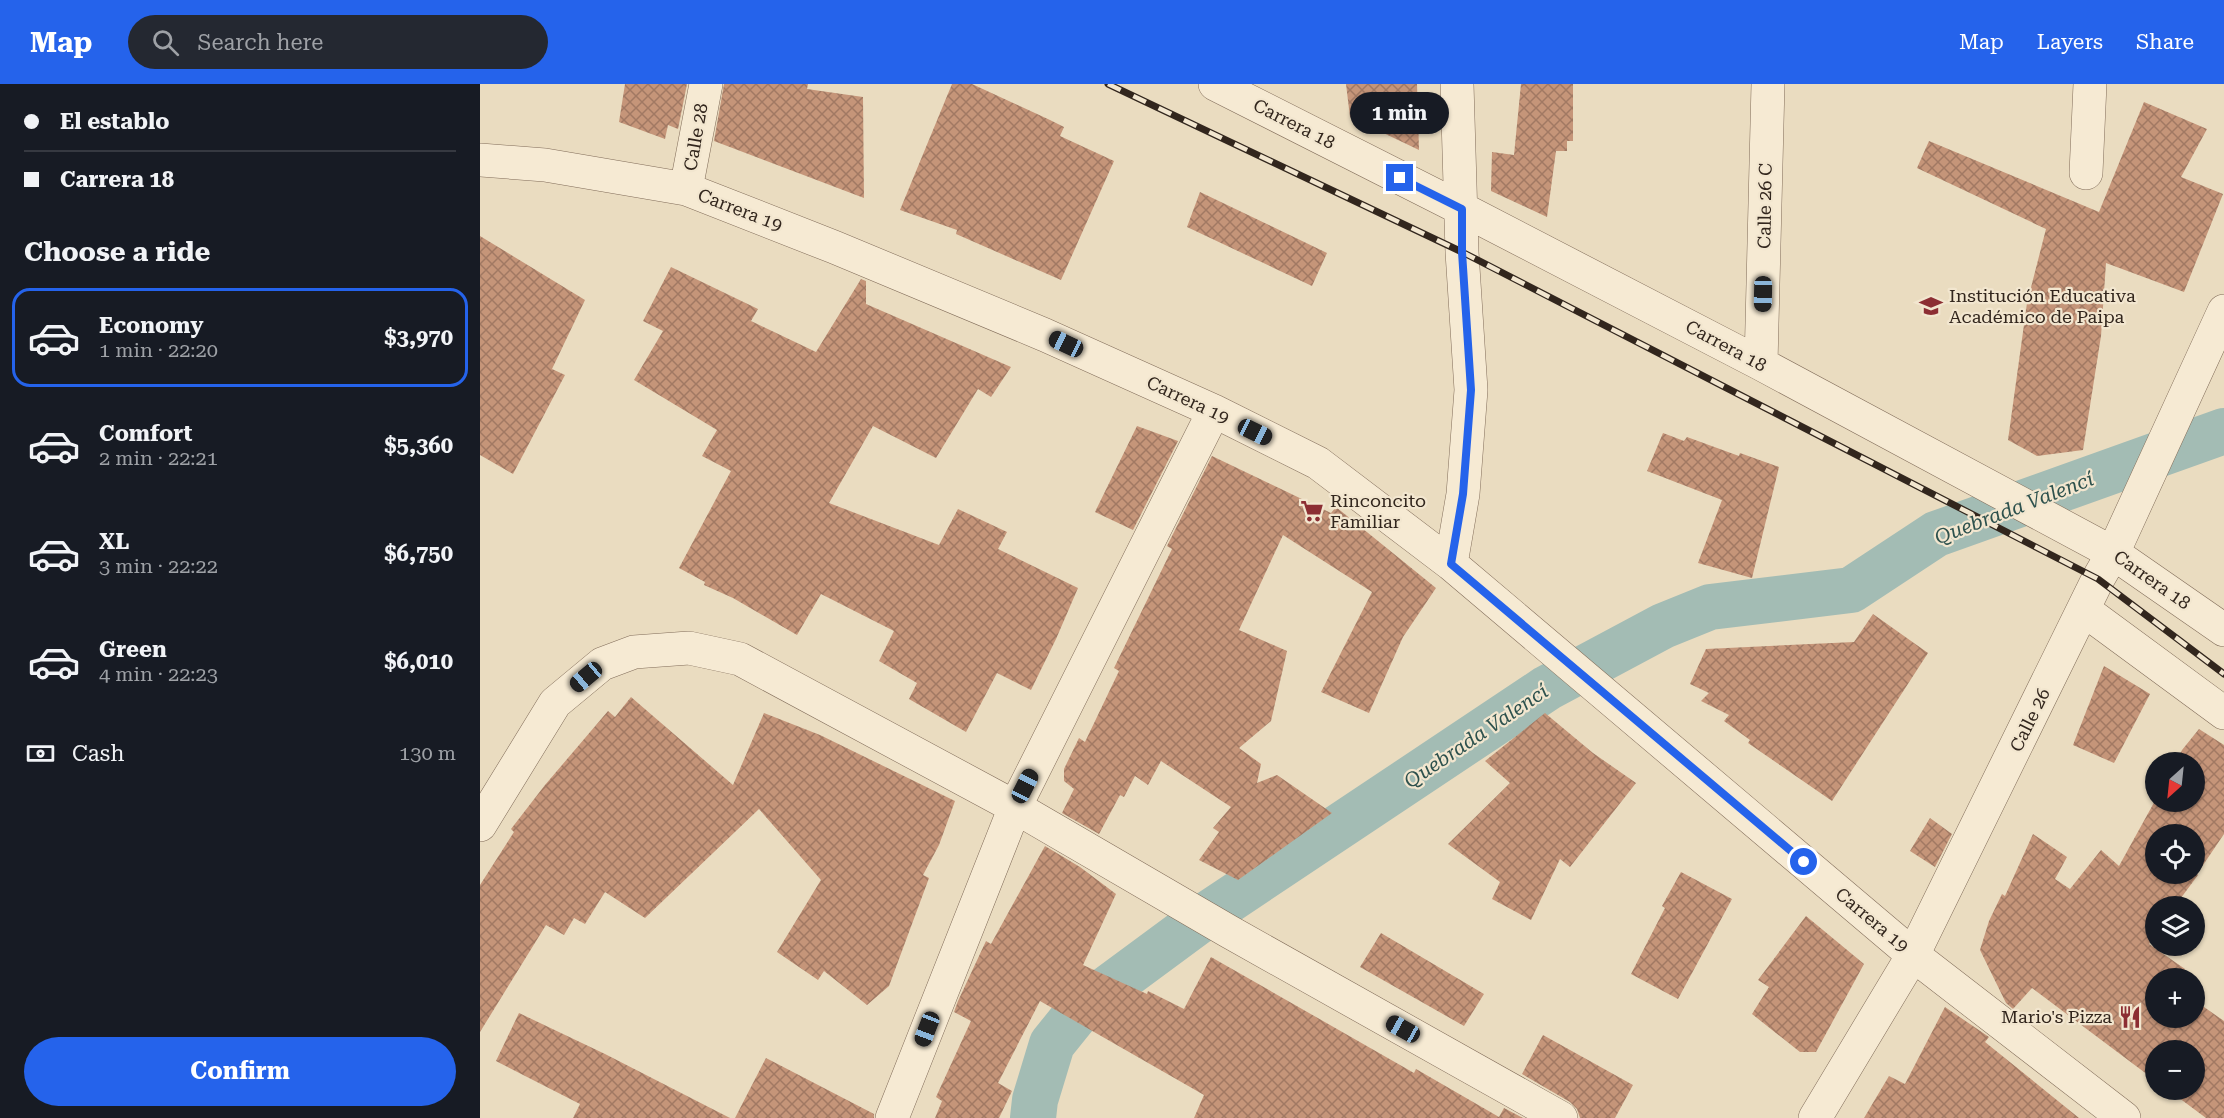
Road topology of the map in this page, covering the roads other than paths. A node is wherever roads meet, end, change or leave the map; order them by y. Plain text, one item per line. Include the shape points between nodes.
1 (706, 84) edge
2 (1215, 84) edge
3 (1456, 84) edge
4 (1768, 84) edge
5 (2090, 84) edge
6 (480, 160) edge
7 (2086, 173) dead end
8 (686, 189) junction
9 (1462, 209) junction
10 (2224, 311) edge
11 (1761, 364) junction
12 (1214, 411) junction
13 (2113, 553) junction
14 (1451, 564) junction
15 (2084, 610) junction
16 (2224, 630) edge
17 (2224, 713) edge
18 (1015, 807) junction
19 (480, 825) edge
20 (1913, 955) junction
21 (892, 1118) edge
22 (1561, 1118) edge
23 (1815, 1118) edge
24 (2124, 1118) edge

1 - 8 street, Calle 28
2 - 9 street, Carrera 18
3 - 9 street
4 - 11 street, Calle 26 C
5 - 7 street
6 - 8 street, Carrera 19 via 545,165
8 - 12 street, Carrera 19 via 1045,335
9 - 11 street, Carrera 18
9 - 14 street via 1471,390 1463,494
10 - 13 street, Calle 26
11 - 13 street, Carrera 18
12 - 14 street, Carrera 19 via 1318,463
12 - 18 street
13 - 15 street, Calle 26
13 - 16 street, Carrera 18
14 - 20 street, Carrera 19
15 - 17 street
15 - 20 street, Calle 26
18 - 19 street via 740,659 689,648 634,652 602,664 555,704
18 - 21 street
18 - 22 street
20 - 23 street, Calle 26
20 - 24 street, Carrera 19

